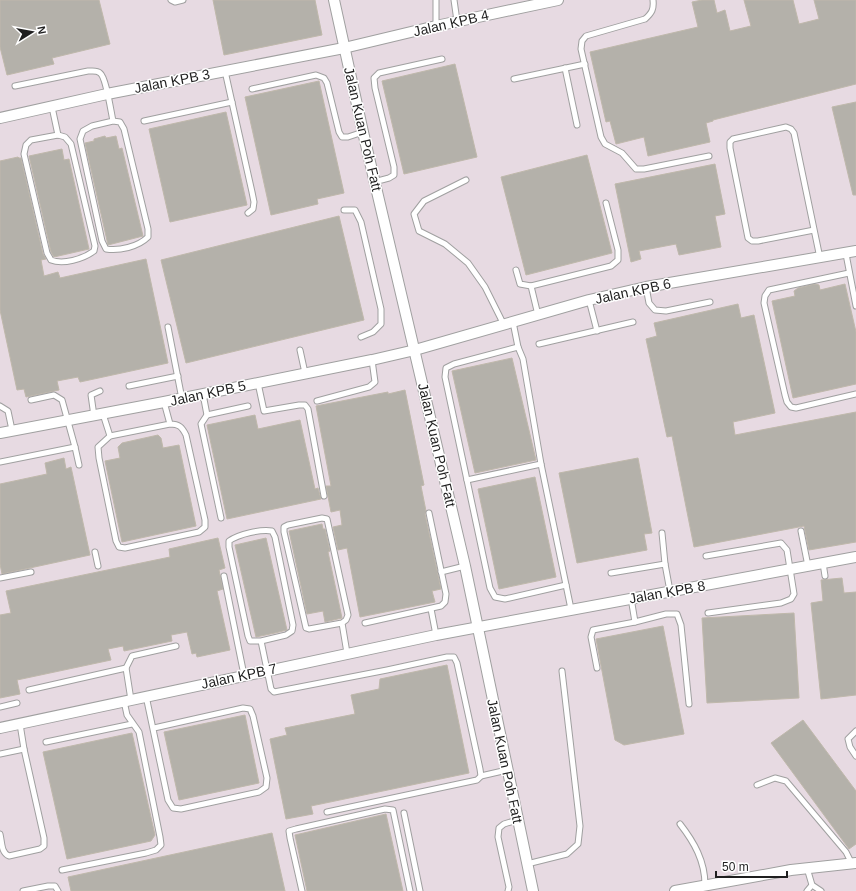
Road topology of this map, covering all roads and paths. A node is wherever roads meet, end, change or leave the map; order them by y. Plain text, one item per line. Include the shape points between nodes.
1 (170, 0) edge
2 (183, 0) edge
3 (334, 0) edge
4 (436, 0) edge
5 (454, 0) edge
6 (558, 0) edge
7 (653, 0) edge
8 (457, 21) junction
9 (436, 26) junction
10 (344, 48) junction
11 (442, 59) dead end
12 (585, 64) junction
13 (565, 68) junction
14 (224, 71) junction
15 (514, 80) dead end
16 (15, 86) dead end
17 (252, 89) dead end
18 (107, 94) junction
19 (232, 102) junction
20 (52, 107) junction
21 (1, 116) edge
22 (113, 121) junction
23 (144, 121) dead end
24 (577, 125) dead end
25 (362, 132) junction
26 (58, 134) junction
27 (709, 156) dead end
28 (466, 180) dead end
29 (374, 182) junction
30 (606, 203) dead end
31 (344, 210) dead end
32 (248, 213) dead end
33 (814, 230) junction
34 (856, 252) edge
35 (846, 254) junction
36 (820, 258) junction
37 (516, 270) dead end
38 (849, 273) junction
39 (531, 286) junction
40 (646, 287) junction
41 (589, 300) junction
42 (710, 302) dead end
43 (856, 306) edge
44 (538, 314) junction
45 (633, 322) dead end
46 (508, 324) junction
47 (168, 327) dead end
48 (597, 331) junction
49 (361, 337) dead end
50 (539, 344) dead end
51 (518, 348) junction
52 (300, 350) dead end
53 (415, 350) junction
54 (372, 360) junction
55 (305, 373) junction
56 (178, 376) junction
57 (258, 383) junction
58 (129, 386) dead end
59 (100, 391) dead end
60 (203, 394) junction
61 (856, 394) edge
62 (182, 399) junction
63 (31, 400) dead end
64 (317, 401) dead end
65 (164, 402) junction
66 (0, 406) edge
67 (248, 406) dead end
68 (98, 415) junction
69 (207, 415) junction
70 (68, 420) junction
71 (170, 424) junction
72 (12, 430) junction
73 (0, 433) edge
74 (110, 436) junction
75 (75, 447) junction
76 (0, 462) edge
77 (79, 464) dead end
78 (542, 464) junction
79 (468, 480) junction
80 (324, 496) dead end
81 (430, 513) dead end
82 (221, 518) dead end
83 (801, 531) dead end
84 (662, 533) dead end
85 (95, 552) dead end
86 (706, 556) dead end
87 (856, 557) edge
88 (823, 563) junction
89 (665, 564) junction
90 (98, 566) dead end
91 (465, 566) junction
92 (808, 566) junction
93 (791, 569) junction
94 (31, 572) dead end
95 (441, 572) junction
96 (611, 573) dead end
97 (224, 576) dead end
98 (825, 576) dead end
99 (0, 578) edge
100 (566, 585) junction
101 (670, 591) junction
102 (631, 598) junction
103 (431, 608) junction
104 (571, 609) junction
105 (708, 613) dead end
106 (635, 622) junction
107 (342, 623) junction
108 (365, 623) dead end
109 (478, 628) junction
110 (436, 635) junction
111 (261, 640) junction
112 (176, 646) dead end
113 (348, 653) junction
114 (126, 668) junction
115 (597, 668) dead end
116 (267, 670) junction
117 (562, 672) dead end
118 (244, 675) junction
119 (29, 690) dead end
120 (146, 696) junction
121 (127, 700) junction
122 (17, 703) dead end
123 (689, 704) dead end
124 (0, 707) edge
125 (20, 724) junction
126 (132, 724) junction
127 (0, 728) edge
128 (154, 728) junction
129 (856, 731) edge
130 (46, 742) dead end
131 (24, 750) junction
132 (0, 754) edge
133 (856, 756) edge
134 (507, 770) junction
135 (481, 776) junction
136 (757, 786) dead end
137 (327, 812) dead end
138 (404, 813) dead end
139 (517, 820) junction
140 (680, 824) dead end
141 (0, 834) edge
142 (527, 864) junction
143 (854, 864) edge
144 (807, 868) junction
145 (62, 870) dead end
146 (705, 885) junction
147 (812, 885) junction
148 (23, 891) edge
149 (58, 891) edge
150 (302, 891) edge
151 (410, 891) edge
152 (420, 891) edge
153 (508, 891) edge
154 (533, 891) edge
155 (675, 891) edge
156 (807, 891) edge
157 (820, 891) edge

1 - 2 lane
3 - 10 street, Jalan Kuan Poh Fatt
4 - 9 lane
5 - 8 lane
6 - 8 street, Jalan KPB 4
7 - 12 lane via 654,10 645,19 586,36 581,49
8 - 9 street, Jalan KPB 4
9 - 10 street, Jalan KPB 4
10 - 14 street, Jalan KPB 3
10 - 25 street, Jalan Kuan Poh Fatt
11 - 29 lane via 379,73 374,78 394,175
12 - 13 lane
12 - 27 lane via 601,137 606,144 622,153 636,169
13 - 15 lane
13 - 24 lane
14 - 18 street, Jalan KPB 3
14 - 19 lane
16 - 18 lane via 96,70 105,80
17 - 25 lane via 316,75 324,78 342,137
18 - 20 street, Jalan KPB 3
18 - 22 lane
19 - 23 lane
19 - 32 lane via 254,202 253,209
20 - 21 street, Jalan KPB 3
20 - 26 lane
22 - 22 lane via 120,122 124,129 148,229 148,238 143,242 113,250 106,249 102,241 80,139 83,131 92,126
25 - 29 street, Jalan Kuan Poh Fatt
26 - 26 lane via 71,144 95,246 94,251 88,256 58,263 51,260 47,253 24,154 26,145 31,140
28 - 46 lane via 424,201 414,214 419,231 445,244 468,263
29 - 53 street, Jalan Kuan Poh Fatt
30 - 39 lane via 618,250 618,260 611,266
31 - 49 lane via 355,210 361,222 381,309 381,324 373,332
33 - 33 lane via 794,133 791,129 786,127 733,139 730,148 748,238 758,241
33 - 36 lane
34 - 35 street, Jalan KPB 6
35 - 36 street, Jalan KPB 6
35 - 38 lane
36 - 40 street, Jalan KPB 6
37 - 39 lane via 520,284
38 - 43 lane
38 - 61 lane via 769,290 764,302 785,395 791,407
39 - 44 lane
40 - 41 street, Jalan KPB 6
40 - 42 lane via 650,303 656,310
41 - 44 street, Jalan KPB 6
41 - 48 lane
44 - 46 street, Jalan KPB 6
45 - 48 lane
46 - 51 lane
46 - 53 street, Jalan KPB 6
47 - 56 lane
48 - 50 lane
51 - 78 lane via 523,358
51 - 79 lane via 446,368
52 - 55 lane
53 - 54 street, Jalan KPB 5
53 - 91 street, Jalan Kuan Poh Fatt
54 - 55 street, Jalan KPB 5
54 - 64 lane via 375,382 369,387
55 - 57 street, Jalan KPB 5
56 - 58 lane
56 - 62 lane
57 - 60 street, Jalan KPB 5
57 - 80 lane via 264,411 299,405 305,405 308,409
59 - 68 lane via 91,395
60 - 62 street, Jalan KPB 5
60 - 69 lane
62 - 65 street, Jalan KPB 5
63 - 70 lane via 54,395 62,400
65 - 68 street, Jalan KPB 5
65 - 71 lane
66 - 72 lane via 8,411
67 - 69 lane
68 - 70 street, Jalan KPB 5
68 - 74 lane
69 - 82 lane via 201,424
70 - 72 street, Jalan KPB 5
70 - 75 lane
71 - 74 lane
71 - 74 lane via 182,427 186,435 205,527 200,532 125,548 119,547 116,540 99,458 98,447
72 - 73 street, Jalan KPB 5
75 - 76 lane
75 - 77 lane
78 - 79 lane
78 - 100 lane
79 - 100 lane via 490,588 495,597 505,600
81 - 95 lane
83 - 92 lane
84 - 89 lane
85 - 90 lane
86 - 93 lane via 781,543 787,550
87 - 88 street, Jalan KPB 8
88 - 92 street, Jalan KPB 8
88 - 98 lane
89 - 96 lane
89 - 101 lane
91 - 95 lane
91 - 109 street, Jalan Kuan Poh Fatt
92 - 93 street, Jalan KPB 8
93 - 101 street, Jalan KPB 8
93 - 105 lane via 794,594 791,599 781,603
94 - 99 lane
95 - 103 lane via 446,594 445,602 441,606
97 - 118 lane
100 - 104 lane
101 - 102 street, Jalan KPB 8
102 - 104 street, Jalan KPB 8
102 - 106 lane
103 - 108 lane
103 - 110 lane
104 - 109 street, Jalan KPB 8
106 - 115 lane via 593,630 591,637
106 - 123 lane via 666,614 677,614 681,625
107 - 107 lane via 348,615 327,519 284,527 306,628
107 - 113 lane
109 - 110 street, Jalan KPB 7
109 - 134 street, Jalan Kuan Poh Fatt
110 - 113 street, Jalan KPB 7
111 - 111 lane via 250,640 248,636 229,541 235,537 266,530 272,531 275,537 293,625 292,631 286,635
111 - 116 lane
112 - 114 lane via 132,656
113 - 116 street, Jalan KPB 7
114 - 119 lane
114 - 121 lane
116 - 118 street, Jalan KPB 7
116 - 135 lane via 274,692 454,657 458,663
117 - 142 lane via 580,826 578,844 567,854
118 - 120 street, Jalan KPB 7
120 - 121 street, Jalan KPB 7
120 - 128 lane
121 - 125 street, Jalan KPB 7
121 - 126 lane via 127,715
122 - 124 lane
125 - 127 street, Jalan KPB 7
125 - 131 lane
126 - 130 lane
126 - 145 lane via 139,732 160,846 146,853
128 - 128 lane via 168,800 172,808 181,809 259,792 266,787 267,778 250,709 243,708
129 - 133 lane via 848,739
131 - 132 lane
131 - 141 lane via 44,846 6,855
134 - 135 lane
134 - 139 street, Jalan Kuan Poh Fatt
135 - 137 lane via 477,780
136 - 143 lane via 775,778 786,781
138 - 152 lane
139 - 142 street, Jalan Kuan Poh Fatt
139 - 153 lane via 499,828 498,837
140 - 146 lane via 700,855
142 - 154 street, Jalan Kuan Poh Fatt
143 - 144 street
144 - 146 street
144 - 147 lane
146 - 155 street
147 - 156 lane
147 - 157 lane
148 - 149 lane via 55,886
150 - 151 lane via 290,831 385,809 393,810

